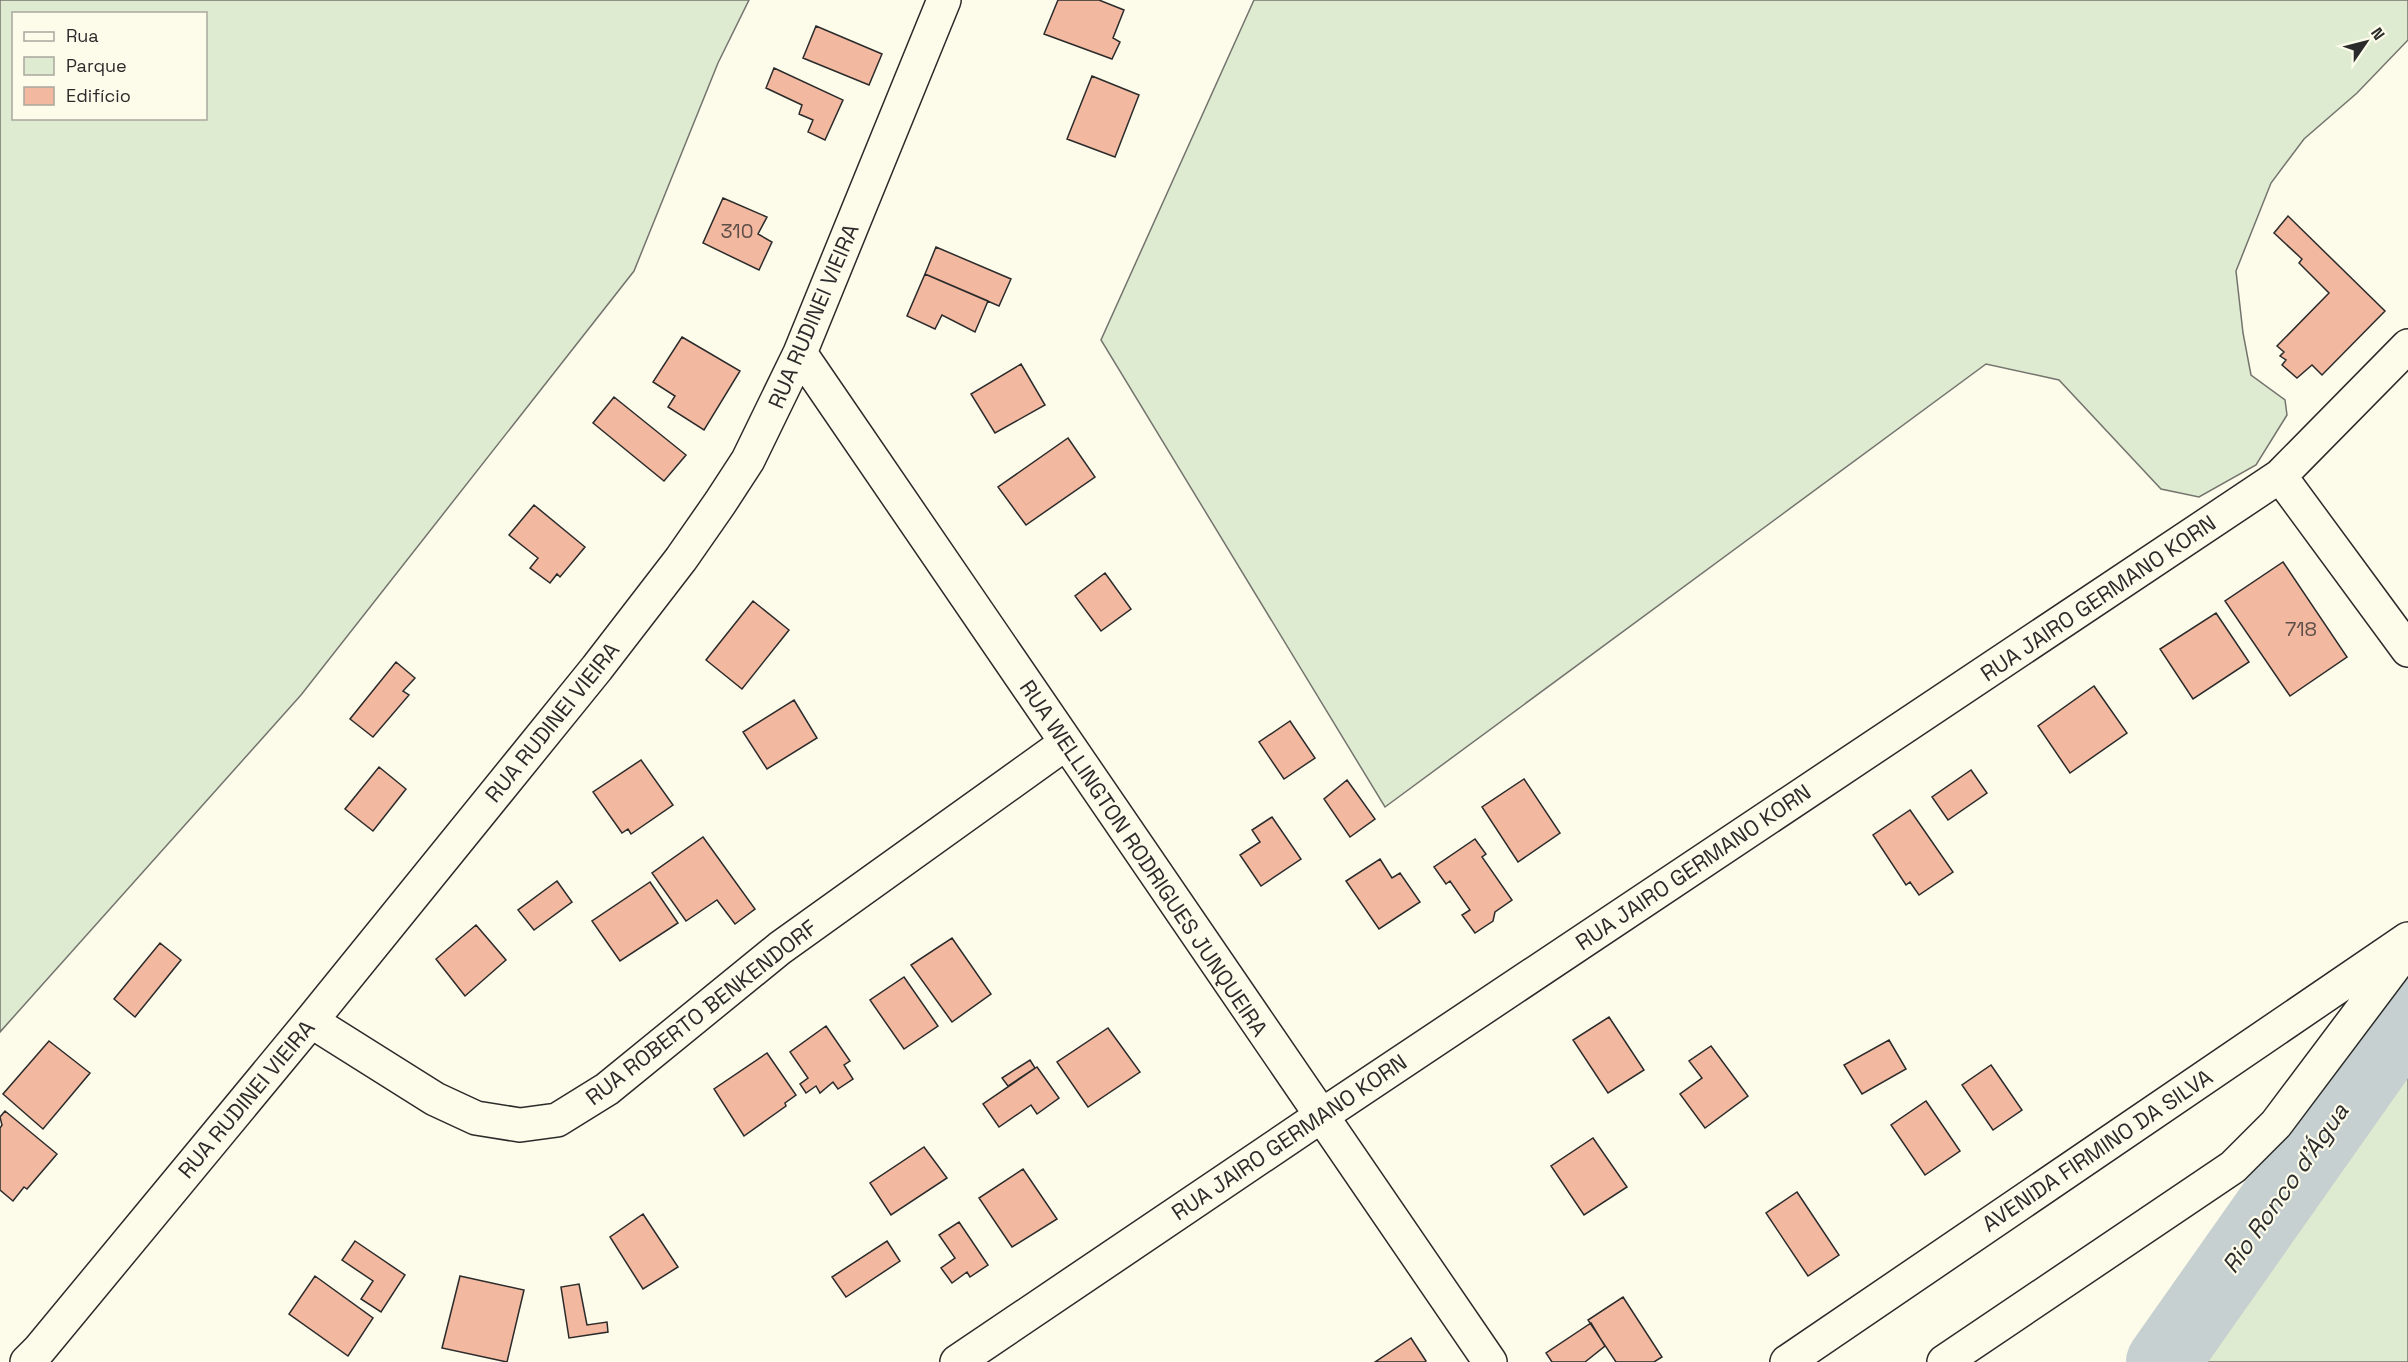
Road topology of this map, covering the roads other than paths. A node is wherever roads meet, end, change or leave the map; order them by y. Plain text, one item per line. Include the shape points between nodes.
1 (944, 0) edge
2 (2408, 346) edge
3 (800, 353) junction
4 (2280, 476) junction
5 (2408, 650) edge
6 (1066, 743) junction
7 (2408, 939) edge
8 (2408, 948) edge
9 (311, 1021) junction
10 (1321, 1116) junction
11 (41, 1358) edge
12 (957, 1362) edge
13 (1490, 1362) edge
14 (1786, 1362) edge
15 (1944, 1362) edge

1 - 3 street, RUA RUDINEI VIEIRA
2 - 4 street, RUA JAIRO GERMANO KORN
3 - 6 street, RUA WELLINGTON RODRIGUES JUNQUEIRA
3 - 9 street, RUA RUDINEI VIEIRA via 748,460 681,559
4 - 5 street
4 - 10 street, RUA JAIRO GERMANO KORN
6 - 9 street, RUA ROBERTO BENKENDORF via 780,948 607,1089 557,1120 520,1125 477,1118 435,1099
6 - 10 street, RUA WELLINGTON RODRIGUES JUNQUEIRA
7 - 14 street, AVENIDA FIRMINO DA SILVA
8 - 15 street via 2276,1124 2233,1167
9 - 11 street, RUA RUDINEI VIEIRA
10 - 12 street, RUA JAIRO GERMANO KORN
10 - 13 street, RUA WELLINGTON RODRIGUES JUNQUEIRA

